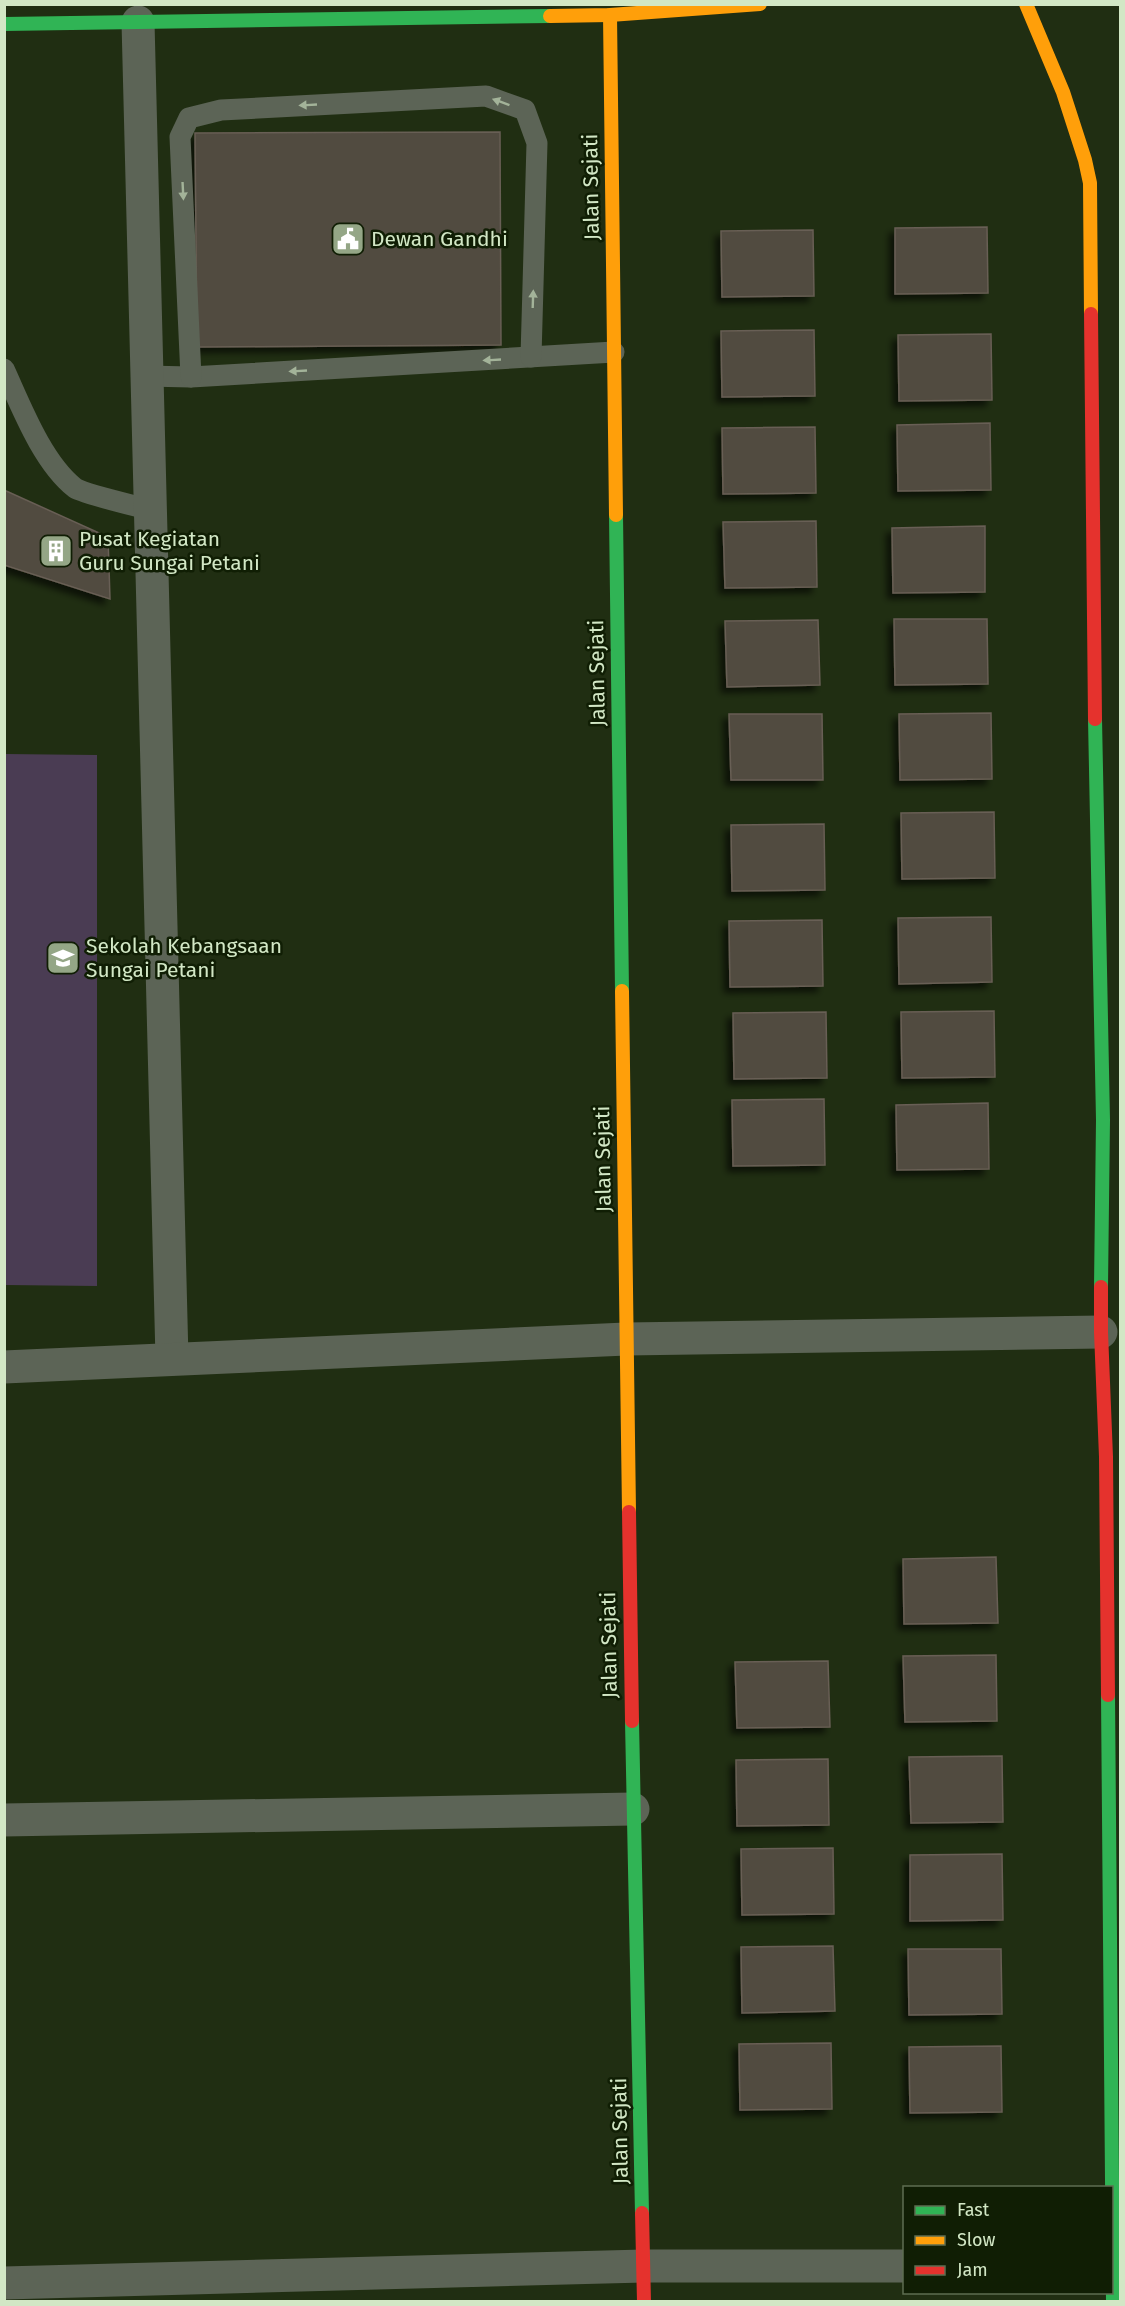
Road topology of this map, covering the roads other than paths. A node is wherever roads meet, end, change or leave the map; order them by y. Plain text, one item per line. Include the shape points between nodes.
1 (760, 4) edge
2 (1026, 4) edge
3 (318, 12) edge
4 (37, 14) edge
5 (610, 15) junction
6 (138, 22) junction
7 (4, 24) edge
8 (614, 352) junction
9 (531, 357) junction
10 (4, 369) edge
11 (146, 375) junction
12 (191, 376) junction
13 (151, 510) junction
14 (1112, 1122) edge
15 (1101, 1332) junction
16 (626, 1339) junction
17 (172, 1359) junction
18 (4, 1367) edge
19 (633, 1809) junction
20 (4, 1820) edge
21 (1115, 2265) edge
22 (644, 2266) junction
23 (903, 2266) edge
24 (24, 2289) edge
25 (644, 2301) edge
26 (1113, 2301) edge

1 - 5 street
2 - 14 street via 1064,93 1090,183 1095,678
3 - 5 street
3 - 6 street
4 - 6 street
4 - 7 street
5 - 8 street, Jalan Sejati
6 - 11 street
8 - 9 lane
8 - 16 street, Jalan Sejati
9 -> 12 lane
9 -> 12 lane via 537,143 525,110 486,96 221,110 189,118 180,137
10 - 13 lane via 53,464 76,489
11 - 12 lane
11 - 13 street
13 - 17 street
14 - 15 street
15 - 16 street
15 - 21 street
16 - 17 street
16 - 19 street, Jalan Sejati
17 - 18 street
19 - 20 street
19 - 22 street, Jalan Sejati
21 - 26 street
22 - 23 street
22 - 24 street
22 - 25 street, Jalan Sejati

